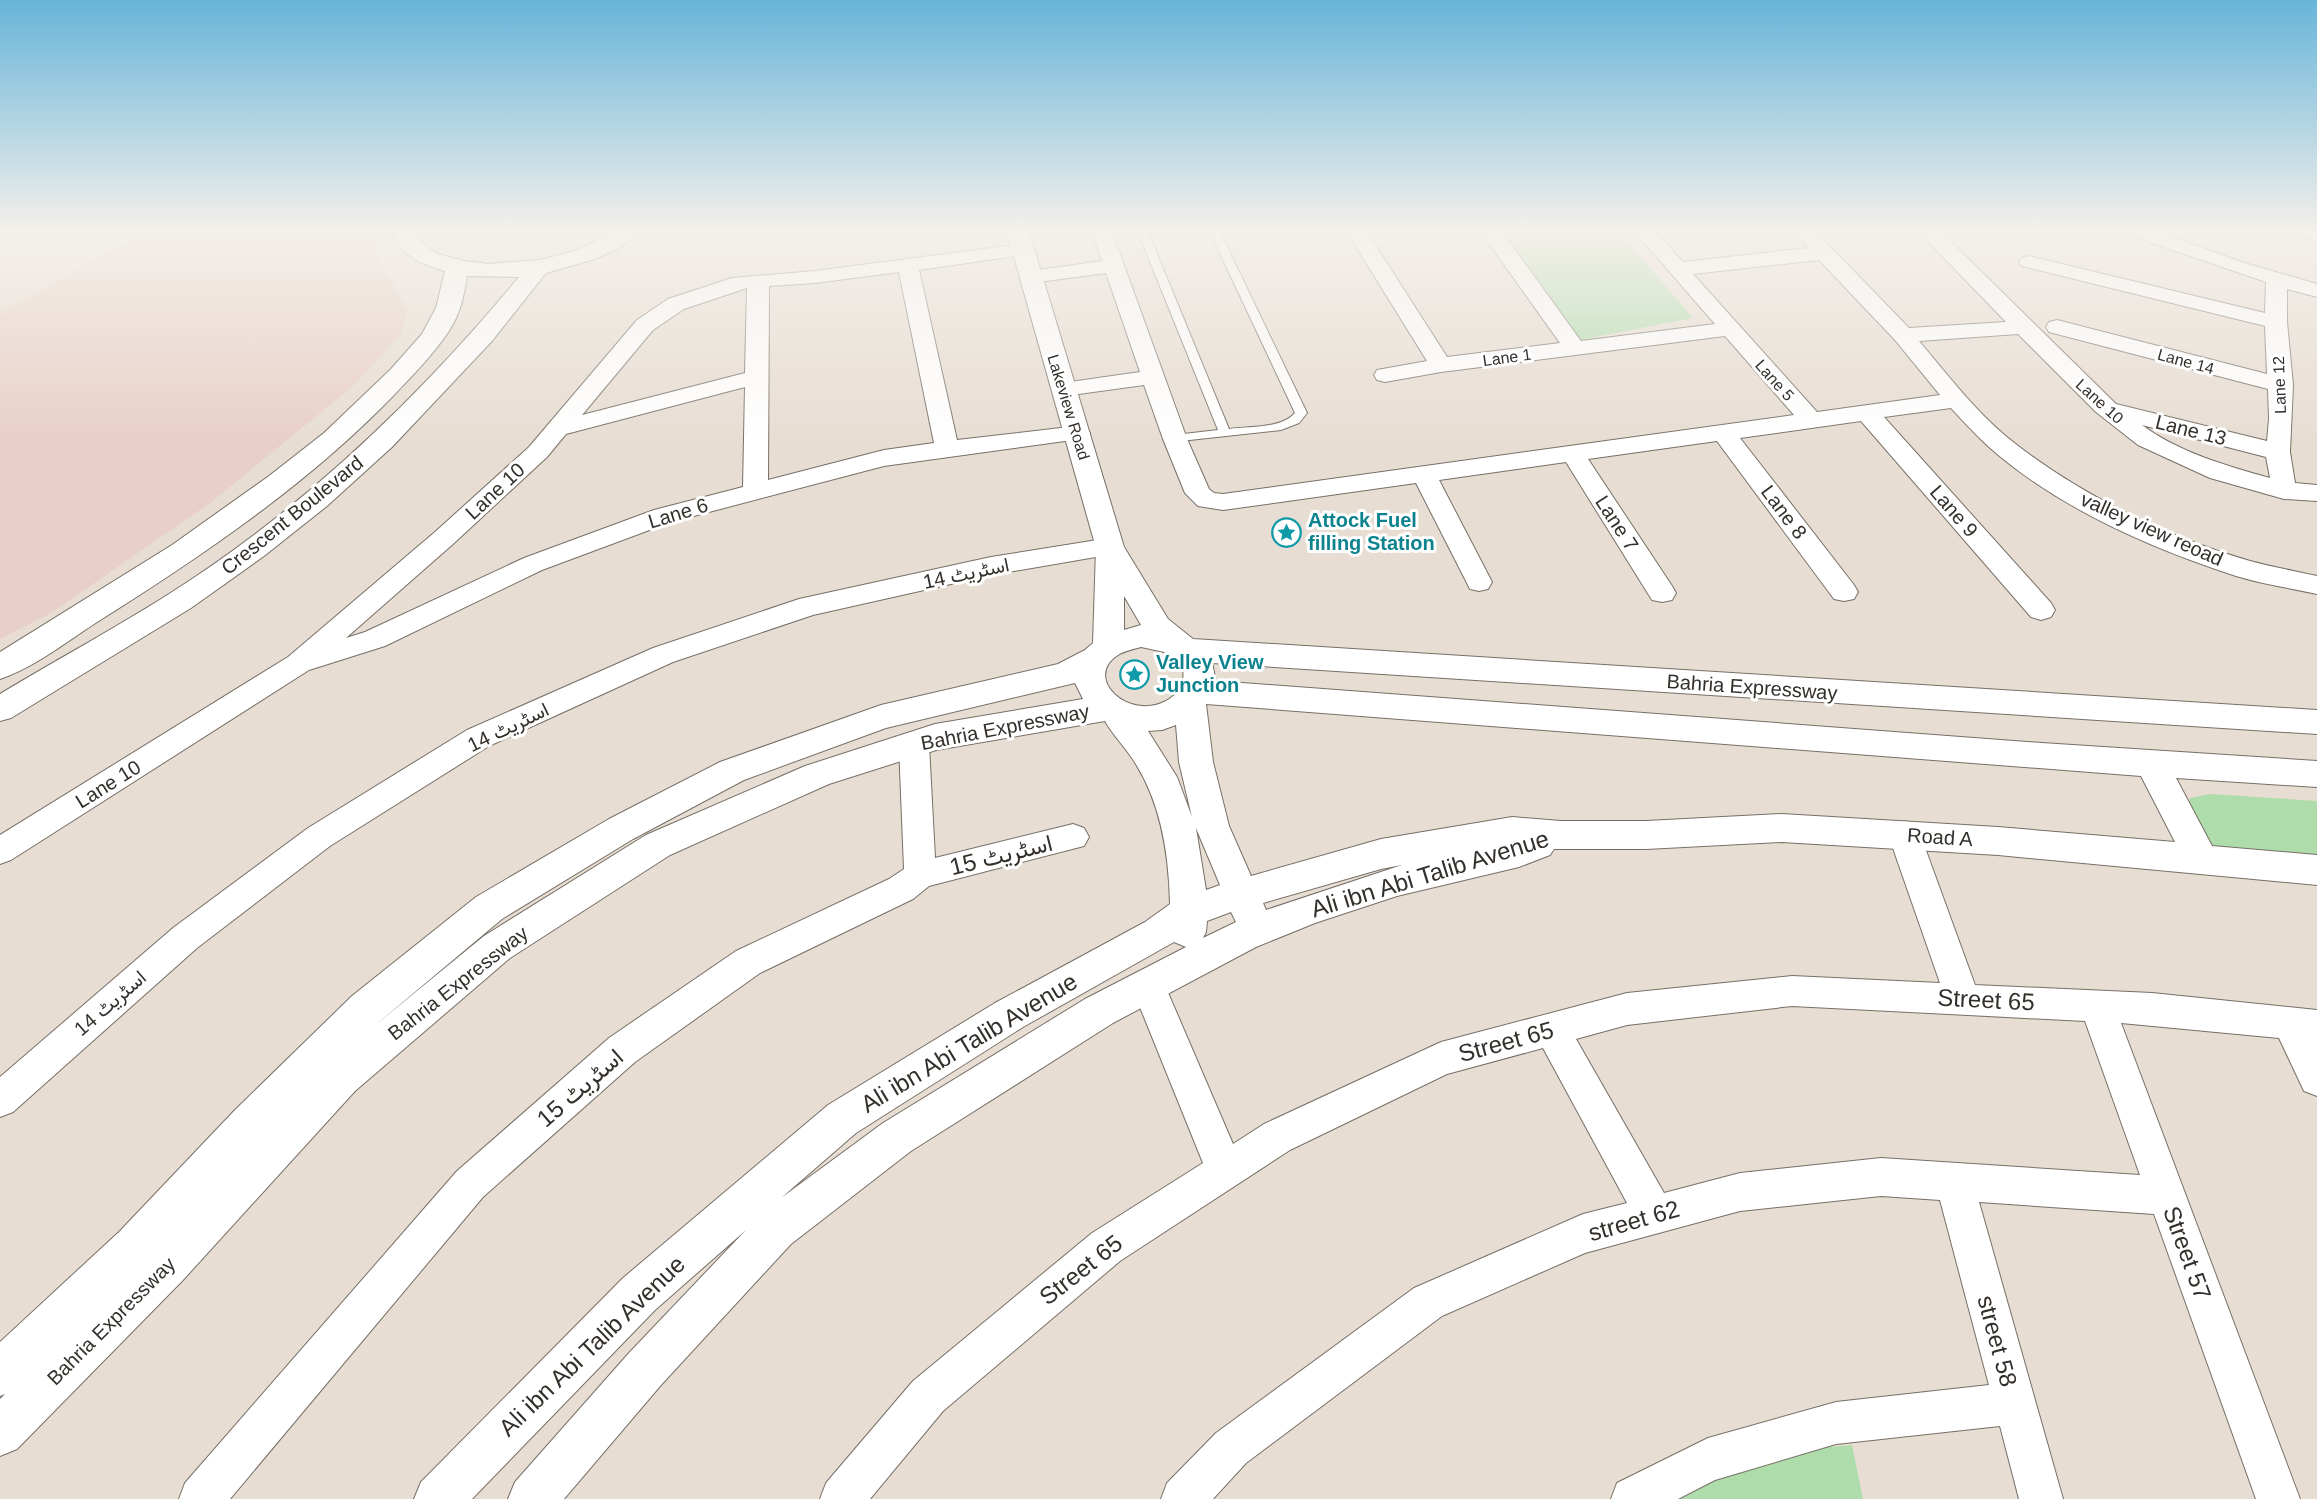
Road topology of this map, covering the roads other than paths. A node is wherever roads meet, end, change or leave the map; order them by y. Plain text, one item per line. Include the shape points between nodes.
1 (450, 302) edge
2 (511, 302) edge
3 (682, 302) edge
4 (758, 302) edge
5 (916, 302) edge
6 (1038, 302) edge
7 (1127, 302) edge
8 (1172, 302) edge
9 (1248, 302) edge
10 (1402, 302) edge
11 (1542, 302) edge
12 (1707, 302) edge
13 (1871, 302) edge
14 (2000, 302) edge
15 (2193, 302) edge
16 (2276, 302) edge
17 (2018, 320) junction
18 (2276, 322) junction
19 (2057, 327) dead end
20 (1730, 329) junction
21 (1897, 329) junction
22 (1575, 348) junction
23 (1441, 366) junction
24 (1385, 375) dead end
25 (756, 377) junction
26 (1154, 377) junction
27 (2281, 385) junction
28 (1064, 389) junction
29 (1956, 400) junction
30 (2104, 408) junction
31 (1867, 413) junction
32 (1810, 419) junction
33 (557, 429) junction
34 (1723, 432) junction
35 (1078, 433) junction
36 (1225, 433) junction
37 (1175, 439) junction
38 (946, 448) junction
39 (1572, 453) junction
40 (2278, 453) junction
41 (1424, 474) junction
42 (755, 490) junction
43 (2284, 491) junction
44 (2317, 493) edge
45 (1110, 547) junction
46 (1479, 582) dead end
47 (2317, 585) edge
48 (1844, 592) dead end
49 (1662, 593) dead end
50 (2041, 610) dead end
51 (1180, 646) junction
52 (1101, 652) junction
53 (298, 663) junction
54 (0, 667) edge
55 (1194, 696) junction
56 (0, 709) edge
57 (1112, 711) junction
58 (2317, 722) edge
59 (914, 745) junction
60 (2151, 762) junction
61 (2317, 774) edge
62 (1904, 834) junction
63 (1562, 835) junction
64 (1073, 837) dead end
65 (0, 851) edge
66 (2202, 861) junction
67 (2317, 870) edge
68 (920, 875) junction
69 (1240, 894) junction
70 (1189, 911) junction
71 (1259, 931) junction
72 (1187, 964) junction
73 (1148, 985) junction
74 (1963, 998) junction
75 (2097, 1006) junction
76 (2304, 1024) edge
77 (1552, 1030) junction
78 (2317, 1079) edge
79 (0, 1100) edge
80 (1225, 1170) junction
81 (1954, 1182) junction
82 (2165, 1196) junction
83 (1655, 1215) junction
84 (0, 1373) edge
85 (2014, 1403) junction
86 (0, 1431) edge
87 (201, 1499) edge
88 (438, 1499) edge
89 (532, 1499) edge
90 (842, 1499) edge
91 (1183, 1499) edge
92 (1633, 1499) edge
93 (2041, 1499) edge
94 (2278, 1499) edge

1 - 54 main road, Crescent Boulevard via 443,320 410,364 362,414 295,471 190,548
2 - 56 main road, Crescent Boulevard via 383,441 317,500 180,601
3 - 33 street, Lane 10 via 645,325
4 - 25 street
5 - 38 street
6 - 28 main road, Lakeview Road
7 - 26 street
8 - 36 lane
9 - 36 lane via 1301,413 1281,426
10 - 23 street
11 - 22 street
12 - 20 street, Lane 5
13 - 21 street, valley view reoad
14 - 17 street, Lane 10
15 - 18 street
16 - 18 street, Lane 12
17 - 21 street
17 - 30 street, Lane 10
18 - 27 street, Lane 12
19 - 27 street, Lane 14
20 - 22 street, Lane 1
20 - 32 street, Lane 5
21 - 29 street, valley view reoad
22 - 23 street, Lane 1
23 - 24 street, Lane 1
25 - 33 street
25 - 42 street
26 - 28 street
26 - 37 street
27 - 40 street, Lane 12
28 - 35 main road, Lakeview Road
29 - 31 street
29 - 47 street, valley view reoad via 1998,442 2041,475 2097,508 2161,538 2245,569
30 - 40 street, Lane 13
30 - 43 street, Lane 10 via 2147,440 2219,472
31 - 32 street
31 - 50 street, Lane 9
32 - 34 street
33 - 53 street, Lane 10 via 538,452 444,538
34 - 39 street
34 - 48 street, Lane 8
35 - 38 street, Lane 6
35 - 45 main road, Lakeview Road
36 - 37 lane
37 - 41 street via 1198,494 1208,500 1223,502
38 - 42 street, Lane 6 via 884,458
39 - 41 street
39 - 49 street, Lane 7
40 - 43 street, Lane 12
41 - 46 street
42 - 53 street, Lane 6 via 663,516 533,564 375,639
43 - 44 street, Lane 10
45 - 51 main road via 1157,627
45 - 52 main road
45 - 79 street, اسٹریٹ 14 via 991,566 809,606 663,656 478,738 318,837 185,938
51 - 52 main road via 1157,636 1140,636 1123,638
51 - 55 main road via 1200,669
51 - 58 main road, Bahria Expressway
52 - 57 main road via 1088,676 1092,693
52 - 84 main road, Bahria Expressway via 1065,674 881,717 732,771 621,829 489,908 366,1008 249,1124 134,1247
53 - 65 street, Lane 10
55 - 57 main road via 1164,716 1149,718
55 - 60 main road
55 - 69 main road via 1196,762 1212,826
57 - 59 main road, Bahria Expressway via 935,737
57 - 70 main road via 1149,758 1172,807 1186,860
59 - 68 street
59 - 86 main road, Bahria Expressway via 817,775 658,845 497,947 341,1078 168,1265
60 - 61 main road
60 - 66 main road
62 - 63 main road, Road A via 1782,828
62 - 66 main road, Road A
62 - 74 street
63 - 69 main road, Ali ibn Abi Talib Avenue via 1512,831 1381,854
63 - 71 main road, Ali ibn Abi Talib Avenue via 1520,852 1397,881
64 - 68 street, اسٹریٹ 15
66 - 67 main road, Road A
68 - 87 street, اسٹریٹ 15 via 901,889 748,962 622,1050 470,1184
69 - 70 main road, Ali ibn Abi Talib Avenue
69 - 71 main road
70 - 72 main road
70 - 88 main road, Ali ibn Abi Talib Avenue via 1158,933 1009,1015 842,1119 639,1294
71 - 72 main road, Ali ibn Abi Talib Avenue
72 - 73 main road, Ali ibn Abi Talib Avenue
73 - 80 street
73 - 89 main road, Ali ibn Abi Talib Avenue via 907,1130 776,1229 645,1369
74 - 75 street, Street 65
74 - 77 street, Street 65 via 1792,991 1627,1010
75 - 76 street, Street 65
75 - 82 street, Street 57
76 - 78 street
77 - 80 street, Street 65 via 1441,1059 1277,1137
77 - 83 street
80 - 90 street, Street 65 via 1106,1247 928,1396
81 - 82 street, street 62
81 - 83 street, street 62 via 1881,1177 1740,1192
81 - 85 street, street 58
82 - 94 street, Street 57
83 - 91 street, street 62 via 1583,1234 1428,1302 1232,1448
85 - 92 street via 1836,1423 1707,1460
85 - 93 street, street 58

